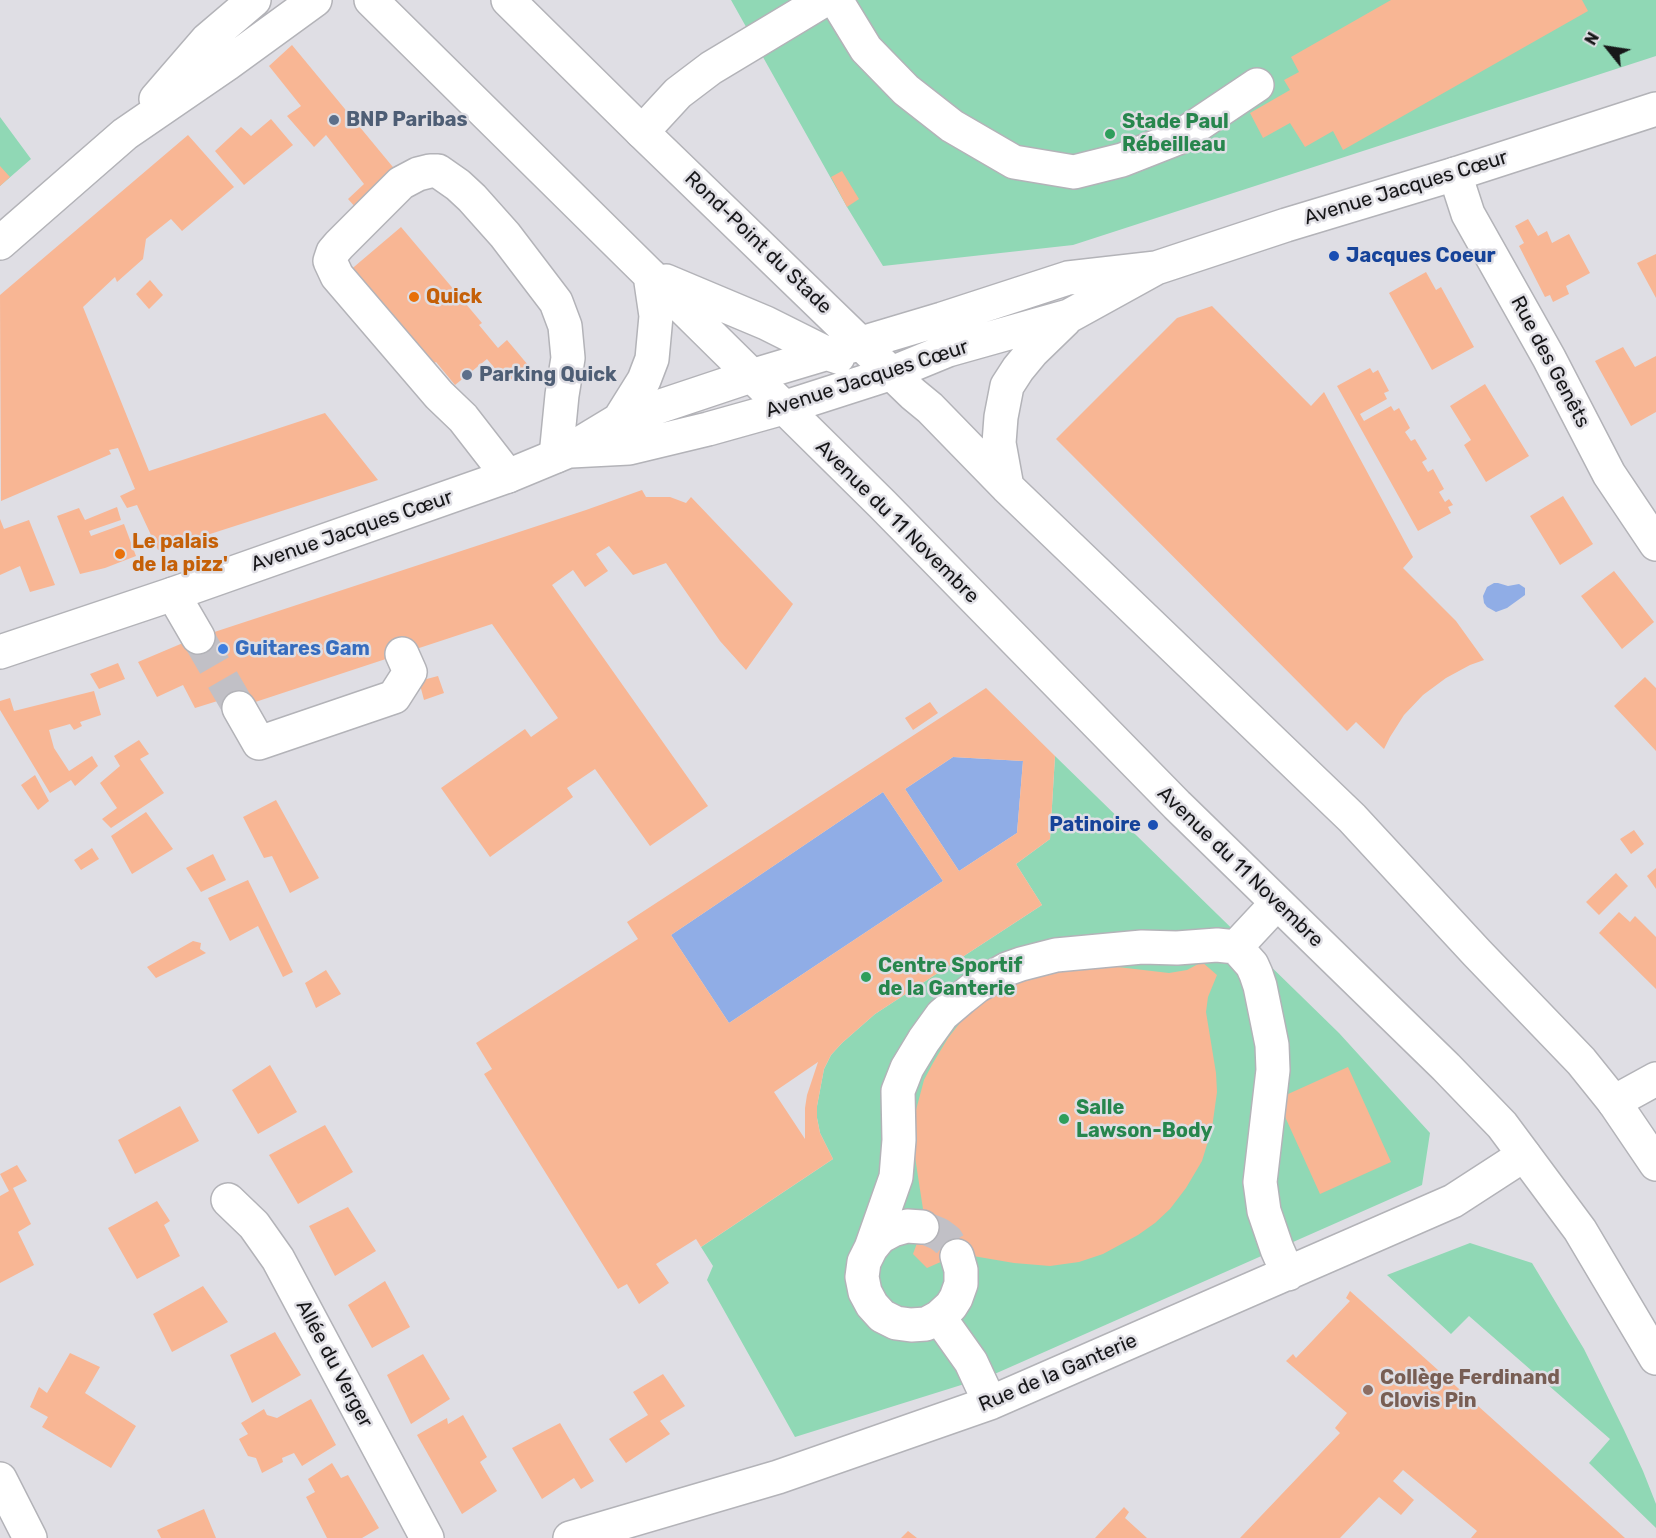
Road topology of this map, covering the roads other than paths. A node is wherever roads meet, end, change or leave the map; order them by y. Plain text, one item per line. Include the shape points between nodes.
1 (254, 0) edge
2 (315, 0) edge
3 (370, 0) edge
4 (824, 0) edge
5 (836, 0) edge
6 (512, 2) edge
7 (1257, 85) dead end
8 (1656, 109) edge
9 (642, 132) junction
10 (125, 134) junction
11 (1455, 174) junction
12 (0, 243) edge
13 (1156, 268) junction
14 (650, 275) junction
15 (1069, 316) junction
16 (861, 343) junction
17 (826, 353) junction
18 (891, 373) junction
19 (751, 376) junction
20 (783, 408) junction
21 (619, 420) junction
22 (561, 454) junction
23 (508, 476) junction
24 (1007, 487) junction
25 (1656, 544) edge
26 (173, 594) junction
27 (198, 637) tunnel mouth
28 (0, 652) edge
29 (402, 654) dead end
30 (239, 708) tunnel mouth
31 (1276, 903) junction
32 (1236, 947) junction
33 (1656, 1079) edge
34 (1614, 1102) junction
35 (1524, 1155) junction
36 (1656, 1164) edge
37 (228, 1200) dead end
38 (922, 1227) tunnel mouth
39 (871, 1248) junction
40 (957, 1256) tunnel mouth
41 (1288, 1274) junction
42 (939, 1317) junction
43 (1656, 1358) edge
44 (990, 1403) junction
45 (0, 1479) edge
46 (30, 1538) edge
47 (427, 1538) edge
48 (570, 1538) edge

1 - 10 main road via 207,40
2 - 10 main road
3 - 14 main road
4 - 9 main road via 711,68 678,93
5 - 7 main road via 866,49 906,90 952,126 1014,162 1074,172 1122,160 1178,138
6 - 9 main road, Rond-Point du Stade
8 - 11 main road, Avenue Jacques Cœur
9 - 16 main road, Rond-Point du Stade
10 - 12 main road
11 - 13 main road, Avenue Jacques Cœur
11 - 25 main road, Rue des Genêts via 1468,214 1609,474
13 - 15 main road, Avenue Jacques Cœur
13 - 16 main road, Avenue Jacques Cœur via 1068,278
14 - 17 main road via 766,323
14 - 19 main road
14 - 21 main road via 656,316 652,359
15 - 18 main road, Avenue Jacques Cœur via 948,350
15 - 24 main road via 1032,352 1007,386 999,443
16 - 17 main road, Avenue Jacques Cœur
16 - 18 main road, Rond-Point du Stade
17 - 18 main road
17 - 19 main road, Avenue Jacques Cœur
18 - 20 main road, Avenue Jacques Cœur
18 - 24 main road, Rond-Point du Stade
19 - 20 main road
19 - 21 main road, Avenue Jacques Cœur
20 - 22 main road, Avenue Jacques Cœur via 629,448
20 - 31 main road, Avenue du 11 Novembre
21 - 22 main road, Avenue Jacques Cœur
22 - 23 main road, Avenue Jacques Cœur
22 - 23 main road via 562,395 568,358 565,326 556,302 505,235 458,185 438,171 418,174 401,183 339,245 330,261 337,276 463,417
23 - 26 main road, Avenue Jacques Cœur
24 - 34 main road via 1352,818 1581,1061
26 - 27 main road
26 - 28 main road, Avenue Jacques Cœur
29 - 30 main road via 410,672 394,697 259,743
31 - 32 main road
31 - 35 main road, Avenue du 11 Novembre via 1446,1067 1502,1125
32 - 39 main road via 1142,947 1056,955 1007,969 962,998 942,1015 924,1041 898,1091 896,1177
32 - 41 main road via 1256,974 1272,1045 1273,1070 1260,1182 1264,1211
33 - 34 main road
34 - 36 main road
35 - 41 main road, Rue de la Ganterie via 1453,1201
35 - 43 main road, Avenue du 11 Novembre via 1580,1230
37 - 47 main road, Allée du Verger via 254,1225 278,1259
38 - 39 main road via 893,1230
39 - 42 main road via 862,1277 865,1292 882,1316 911,1325 926,1324
40 - 42 main road via 961,1284 956,1298
41 - 44 main road, Rue de la Ganterie
42 - 44 main road via 971,1362
44 - 48 main road, Rue de la Ganterie via 778,1477
45 - 46 main road

